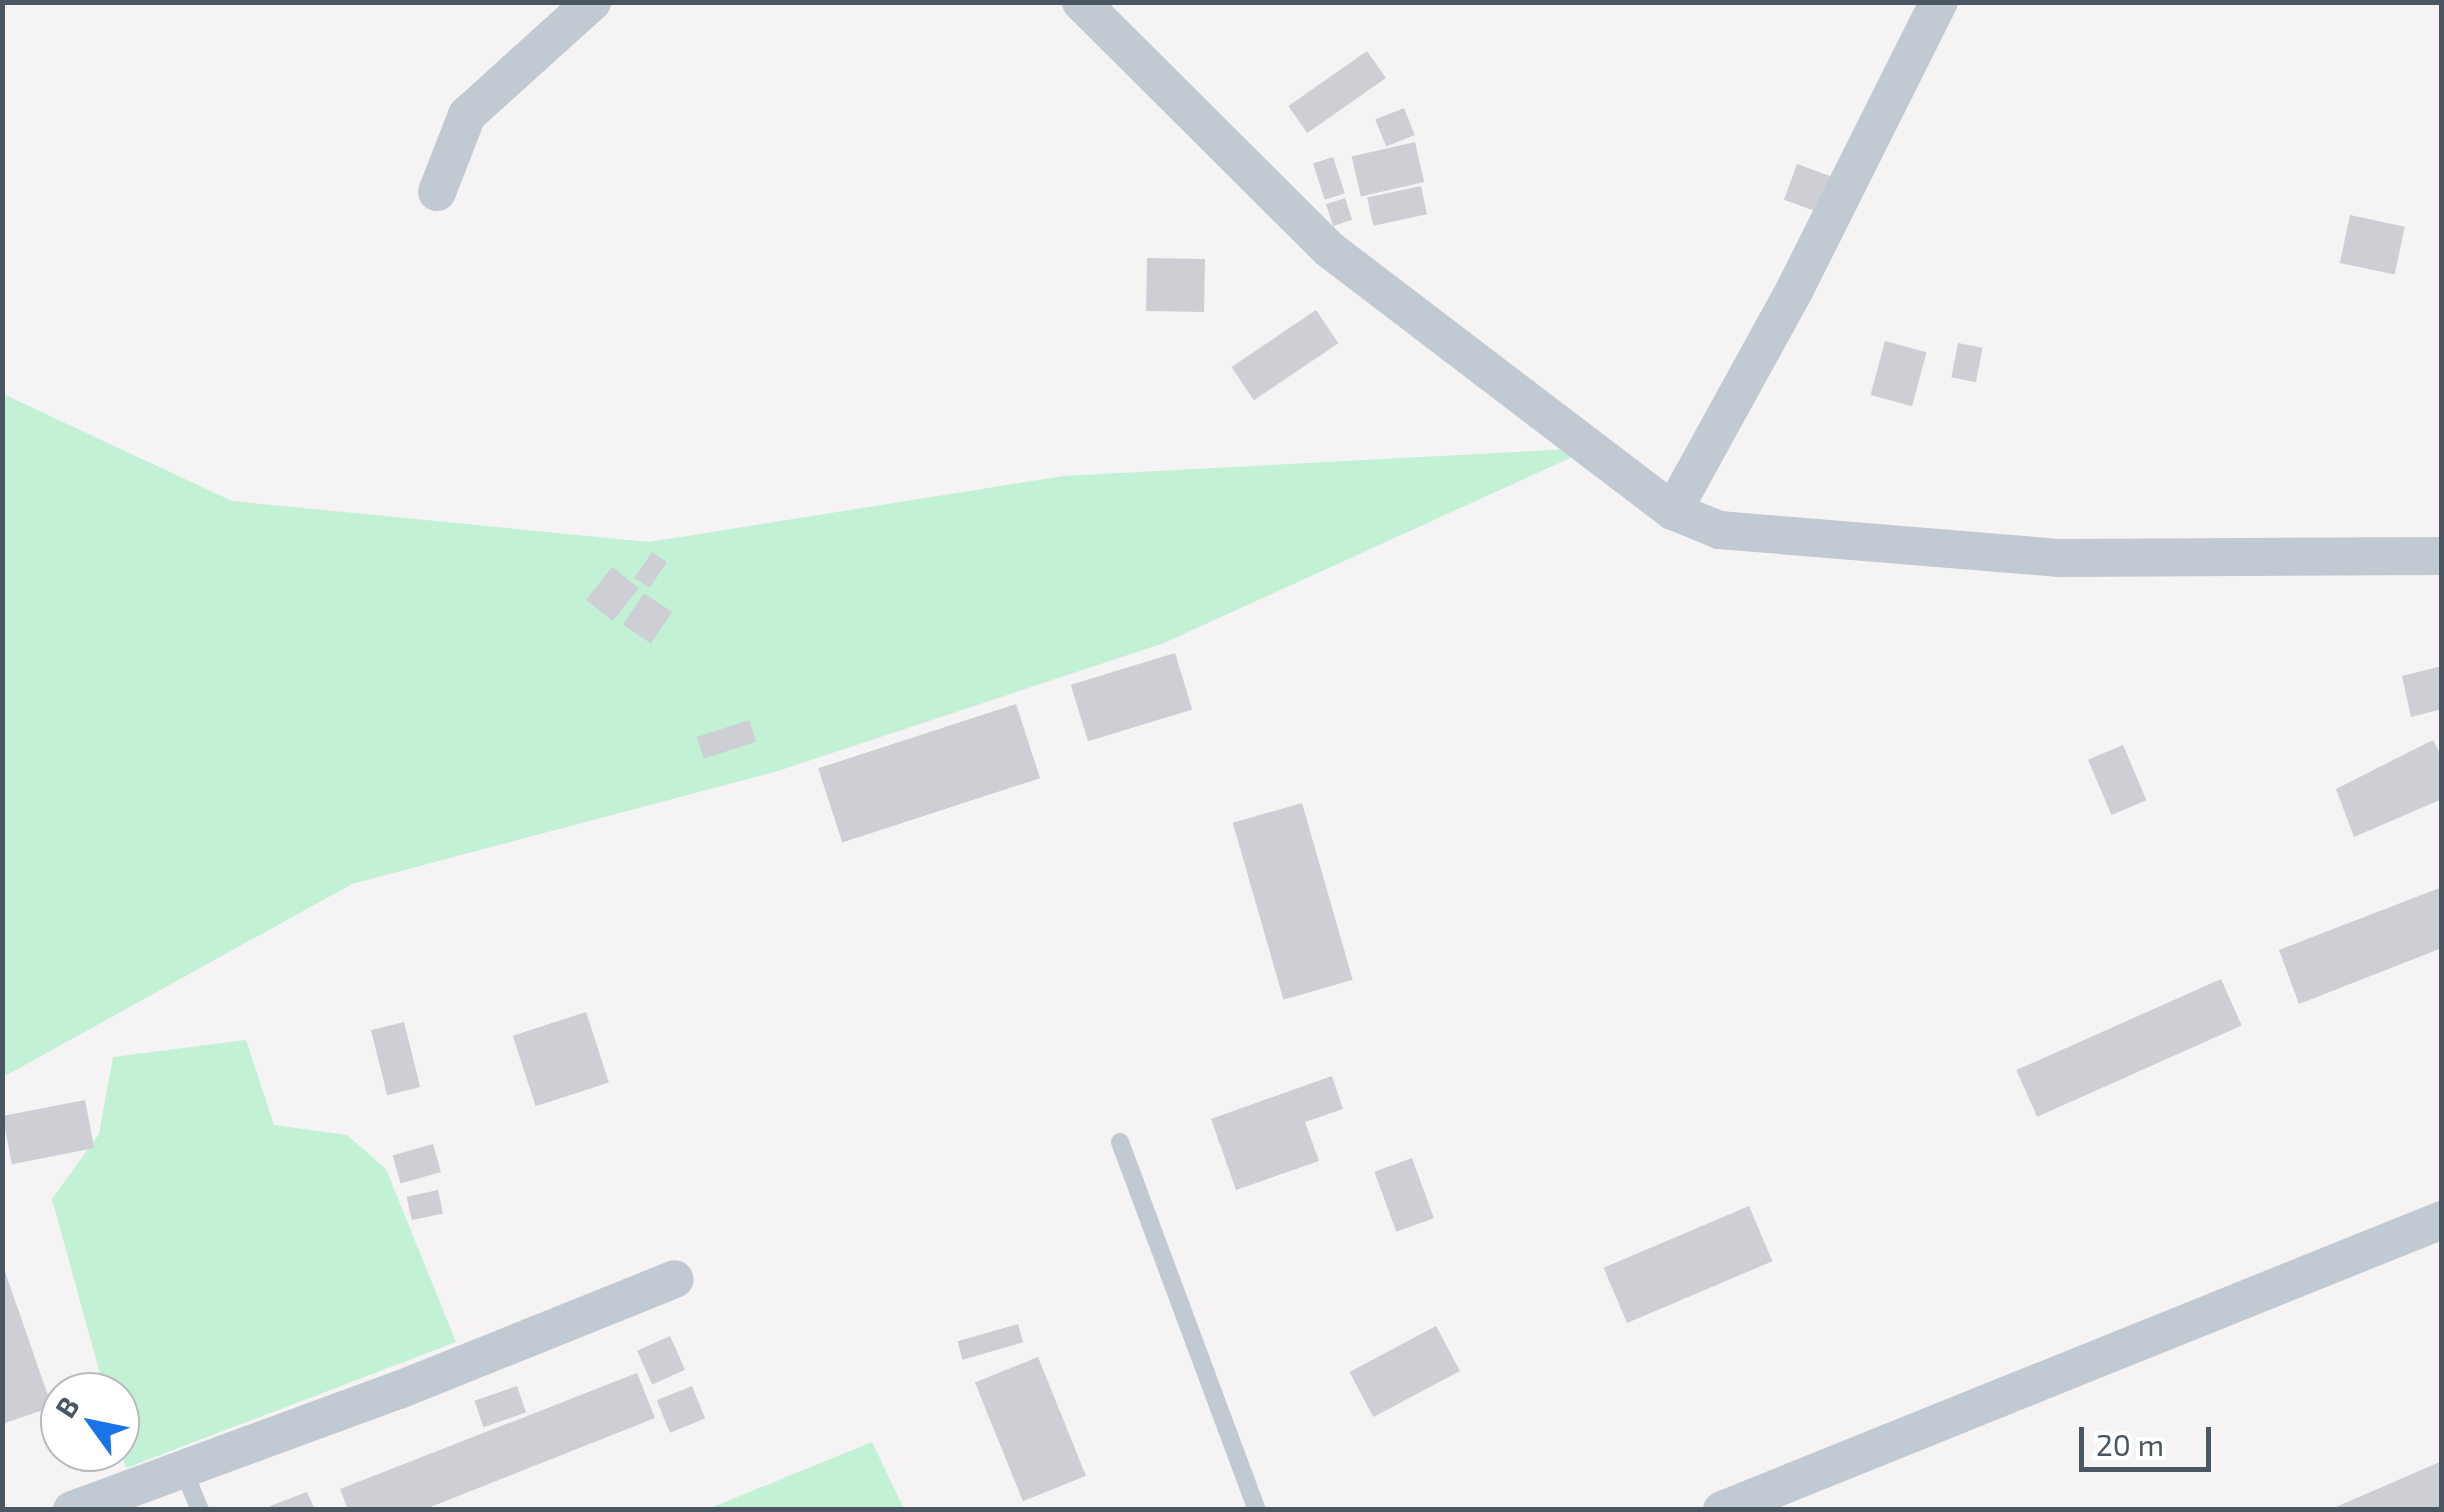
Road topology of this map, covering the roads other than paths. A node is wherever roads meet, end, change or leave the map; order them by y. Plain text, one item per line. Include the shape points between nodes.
1 (592, 2) edge
2 (1081, 2) edge
3 (1939, 2) edge
4 (438, 192) dead end
5 (1673, 511) junction
6 (2442, 556) edge
7 (1120, 1142) dead end
8 (2442, 1220) edge
9 (675, 1279) dead end
10 (183, 1468) junction
11 (72, 1510) edge
12 (200, 1510) edge
13 (1256, 1510) edge
14 (1722, 1510) edge

1 - 4 street via 468,115
2 - 5 street via 1330,250
3 - 5 street via 1795,289
5 - 6 street via 1719,530 2058,558
7 - 13 lane
8 - 14 street
9 - 10 street
10 - 11 street
10 - 12 lane

